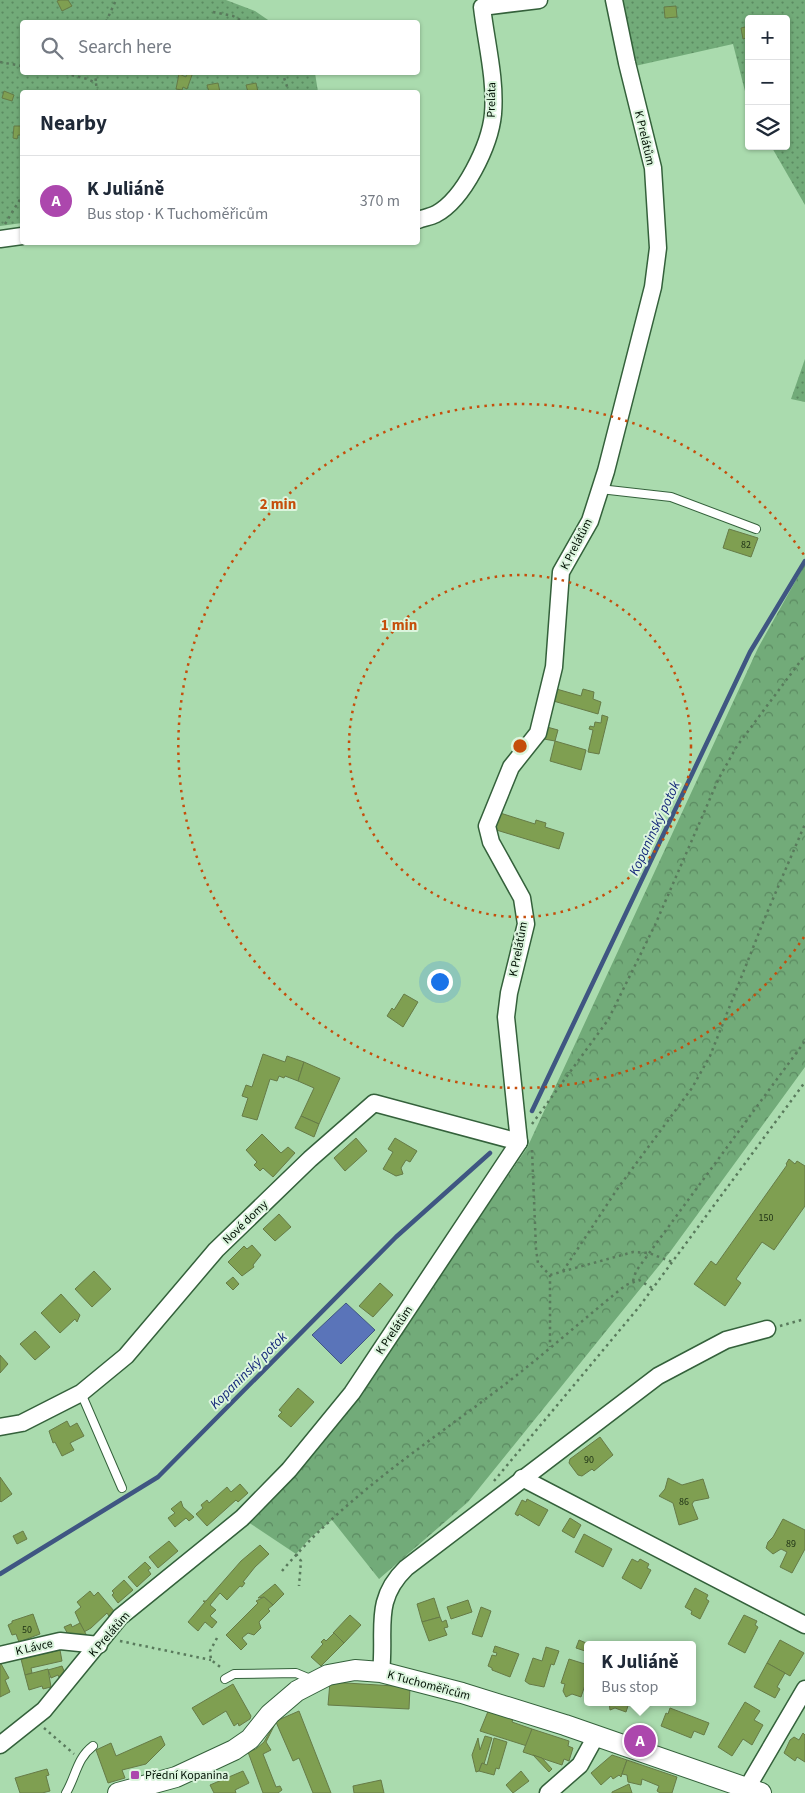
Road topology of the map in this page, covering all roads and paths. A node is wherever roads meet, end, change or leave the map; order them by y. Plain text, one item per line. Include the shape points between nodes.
1 (116, 0) edge
2 (539, 0) edge
3 (614, 0) edge
4 (213, 12) dead end
5 (107, 20) edge
6 (240, 20) edge
7 (0, 62) edge
8 (20, 66) edge
9 (70, 75) edge
10 (95, 75) edge
11 (283, 75) edge
12 (96, 83) junction
13 (98, 90) edge
14 (288, 90) edge
15 (20, 200) edge
16 (420, 219) edge
17 (2, 232) edge
18 (20, 236) edge
19 (600, 489) junction
20 (756, 529) dead end
21 (805, 655) edge
22 (805, 824) edge
23 (805, 1041) edge
24 (805, 1082) edge
25 (519, 1142) junction
26 (649, 1254) junction
27 (672, 1262) junction
28 (562, 1271) junction
29 (550, 1275) junction
30 (633, 1281) junction
31 (652, 1288) junction
32 (805, 1319) edge
33 (767, 1329) joint
34 (550, 1348) junction
35 (81, 1393) junction
36 (0, 1427) edge
37 (522, 1478) junction
38 (490, 1487) dead end
39 (122, 1488) dead end
40 (296, 1554) junction
41 (282, 1571) dead end
42 (299, 1586) dead end
43 (805, 1626) edge
44 (217, 1638) dead end
45 (136, 1643) dead end
46 (99, 1645) junction
47 (0, 1655) edge
48 (211, 1660) junction
49 (381, 1672) junction
50 (234, 1674) junction
51 (225, 1679) dead end
52 (314, 1681) junction
53 (805, 1689) edge
54 (34, 1717) junction
55 (596, 1736) junction
56 (0, 1745) edge
57 (93, 1746) dead end
58 (79, 1761) junction
59 (754, 1791) edge
60 (66, 1793) edge
61 (118, 1793) edge
62 (548, 1793) edge

1 - 5 path
2 - 16 street, Preláta via 482,7 493,114 484,149 463,189 436,214
3 - 19 street, K Prelátům via 652,168 658,248 652,287
4 - 6 path
7 - 8 path
9 - 12 path
10 - 12 path
11 - 14 path
12 - 13 path
15 - 17 path
17 - 18 street
19 - 20 lane via 671,497
19 - 25 street, K Prelátům via 590,521 561,572 554,667 538,733 511,767 487,826 491,842 522,898 526,924 506,1017
21 - 25 path via 738,746 719,778 655,925 608,1020
22 - 28 path via 710,1056 692,1088
23 - 26 path
24 - 27 path
25 - 29 path via 531,1146 534,1153 536,1249 538,1263
25 - 35 street, Nové domy via 374,1102 216,1250 126,1356
25 - 46 street, K Prelátům via 352,1393 289,1470 242,1518 120,1618
26 - 27 path
26 - 28 path via 633,1252
26 - 30 path via 636,1271
27 - 31 path
28 - 29 path
29 - 34 path
30 - 31 path via 645,1282
30 - 34 path
31 - 38 path
32 - 33 path
33 - 37 street via 726,1340 658,1376
34 - 40 path via 387,1473 310,1538
35 - 36 street, Nové domy via 22,1423
35 - 39 lane
37 - 43 street
37 - 49 street via 395,1579 382,1609
40 - 41 path
40 - 42 path via 301,1561
44 - 48 path via 210,1651
45 - 48 path
46 - 47 street, K Lávce via 60,1641
46 - 54 street, K Prelátům via 44,1710
48 - 50 path
49 - 52 street, K Tuchoměřicům via 348,1671
49 - 55 street, K Tuchoměřicům via 462,1693
50 - 51 lane
50 - 52 lane via 296,1673
52 - 61 street, K Tuchoměřicům via 284,1701 243,1746 190,1772
53 - 59 street
54 - 56 street, K Prelátům
54 - 58 path
55 - 59 street, K Tuchoměřicům
55 - 62 street via 580,1765
57 - 58 lane
58 - 60 lane

